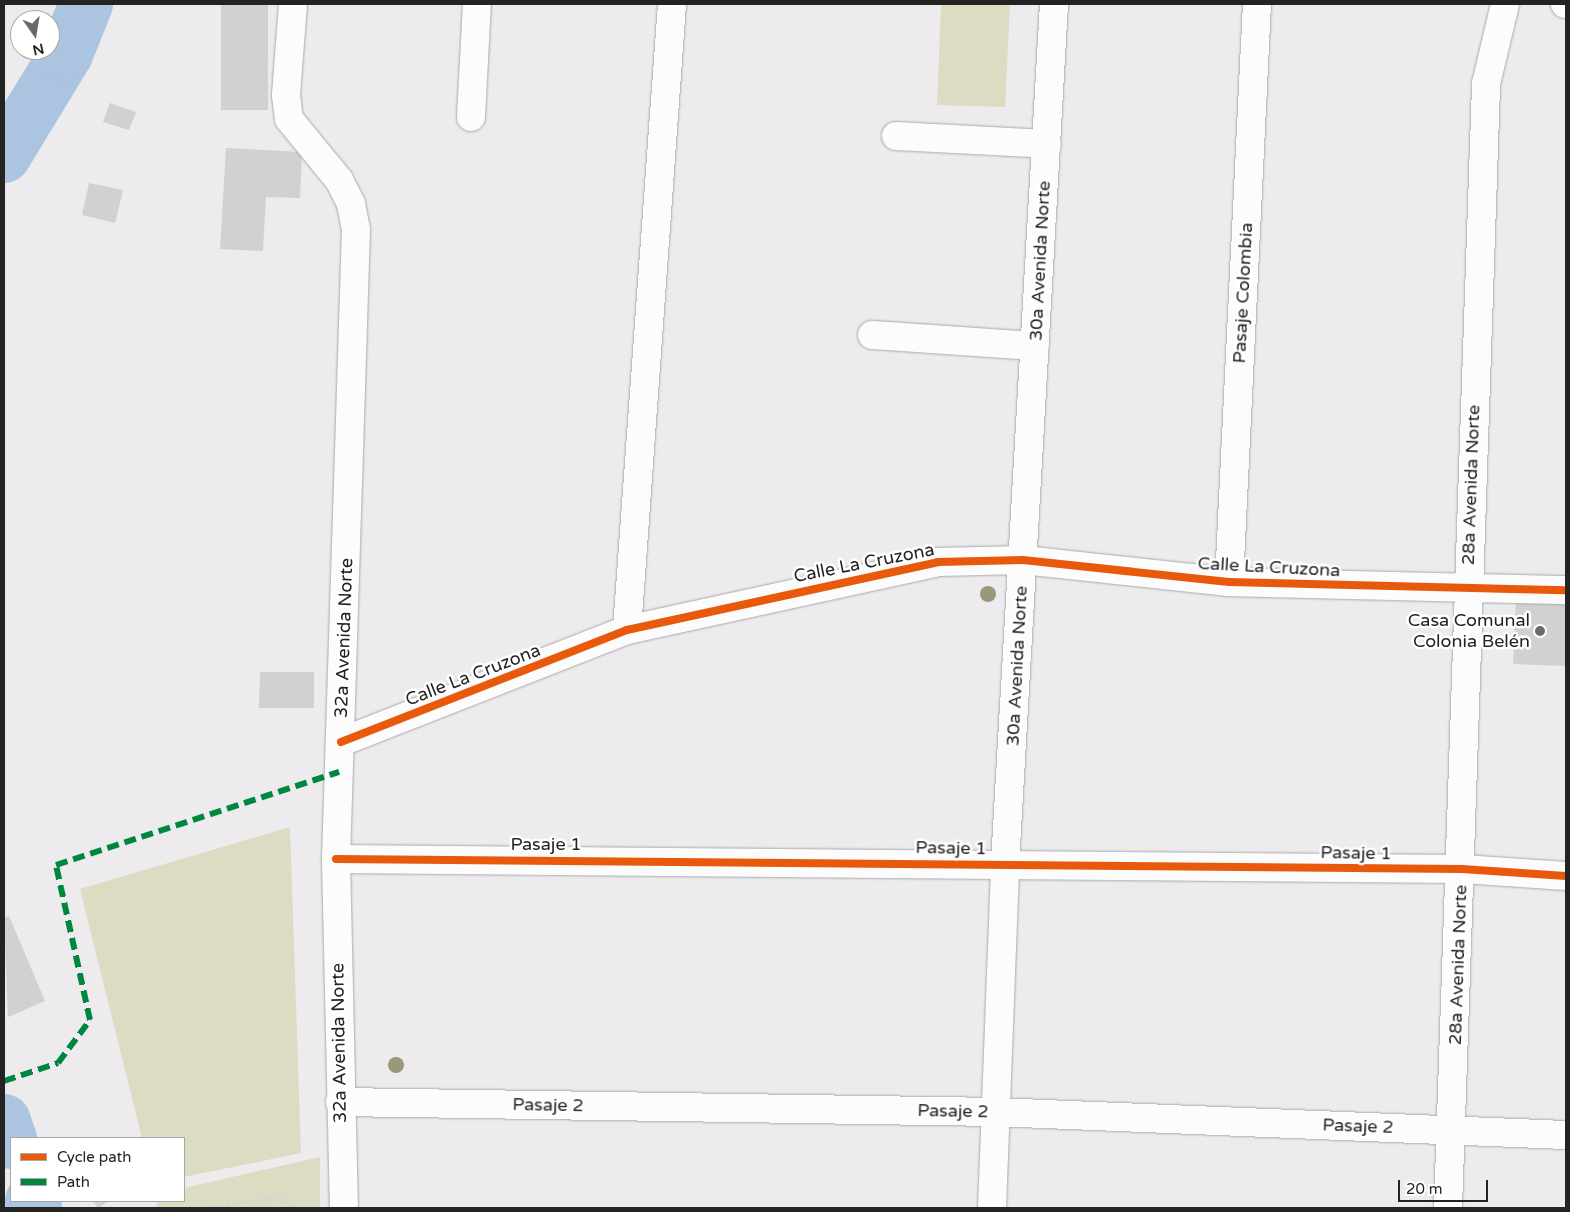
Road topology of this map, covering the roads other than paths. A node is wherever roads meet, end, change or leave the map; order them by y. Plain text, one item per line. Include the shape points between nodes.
1 (292, 4) edge
2 (477, 4) edge
3 (672, 4) edge
4 (1054, 4) edge
5 (1256, 4) edge
6 (1505, 4) edge
7 (471, 117) dead end
8 (896, 136) dead end
9 (1047, 144) junction
10 (872, 335) dead end
11 (1035, 346) junction
12 (1023, 560) junction
13 (1229, 582) junction
14 (1468, 588) junction
15 (1566, 590) edge
16 (627, 630) junction
17 (341, 742) junction
18 (336, 858) junction
19 (1005, 864) junction
20 (1462, 869) junction
21 (1566, 876) edge
22 (340, 1102) junction
23 (995, 1112) junction
24 (1452, 1130) junction
25 (1566, 1135) edge
26 (344, 1208) edge
27 (992, 1208) edge
28 (1448, 1208) edge

1 - 17 street, 32a Avenida Norte via 286,95 289,120 339,180 351,204 356,230
2 - 7 street
3 - 16 street
4 - 9 street, 30a Avenida Norte
5 - 13 street, Pasaje Colombia
6 - 14 street, 28a Avenida Norte via 1486,84
8 - 9 street
9 - 11 street, 30a Avenida Norte
10 - 11 street
11 - 12 street, 30a Avenida Norte
12 - 13 street, Calle La Cruzona
12 - 16 street, Calle La Cruzona via 938,562 893,569
12 - 19 street, 30a Avenida Norte
13 - 14 street, Calle La Cruzona
14 - 15 street, Calle La Cruzona
14 - 20 street, 28a Avenida Norte
16 - 17 street, Calle La Cruzona
17 - 18 street, 32a Avenida Norte
18 - 19 street, Pasaje 1
18 - 22 street, 32a Avenida Norte
19 - 20 street, Pasaje 1
19 - 23 street, 30a Avenida Norte
20 - 21 street, Pasaje 1
20 - 24 street, 28a Avenida Norte
22 - 23 street, Pasaje 2
22 - 26 street, 32a Avenida Norte
23 - 24 street, Pasaje 2
23 - 27 street, 30a Avenida Norte
24 - 25 street, Pasaje 2
24 - 28 street, 28a Avenida Norte

